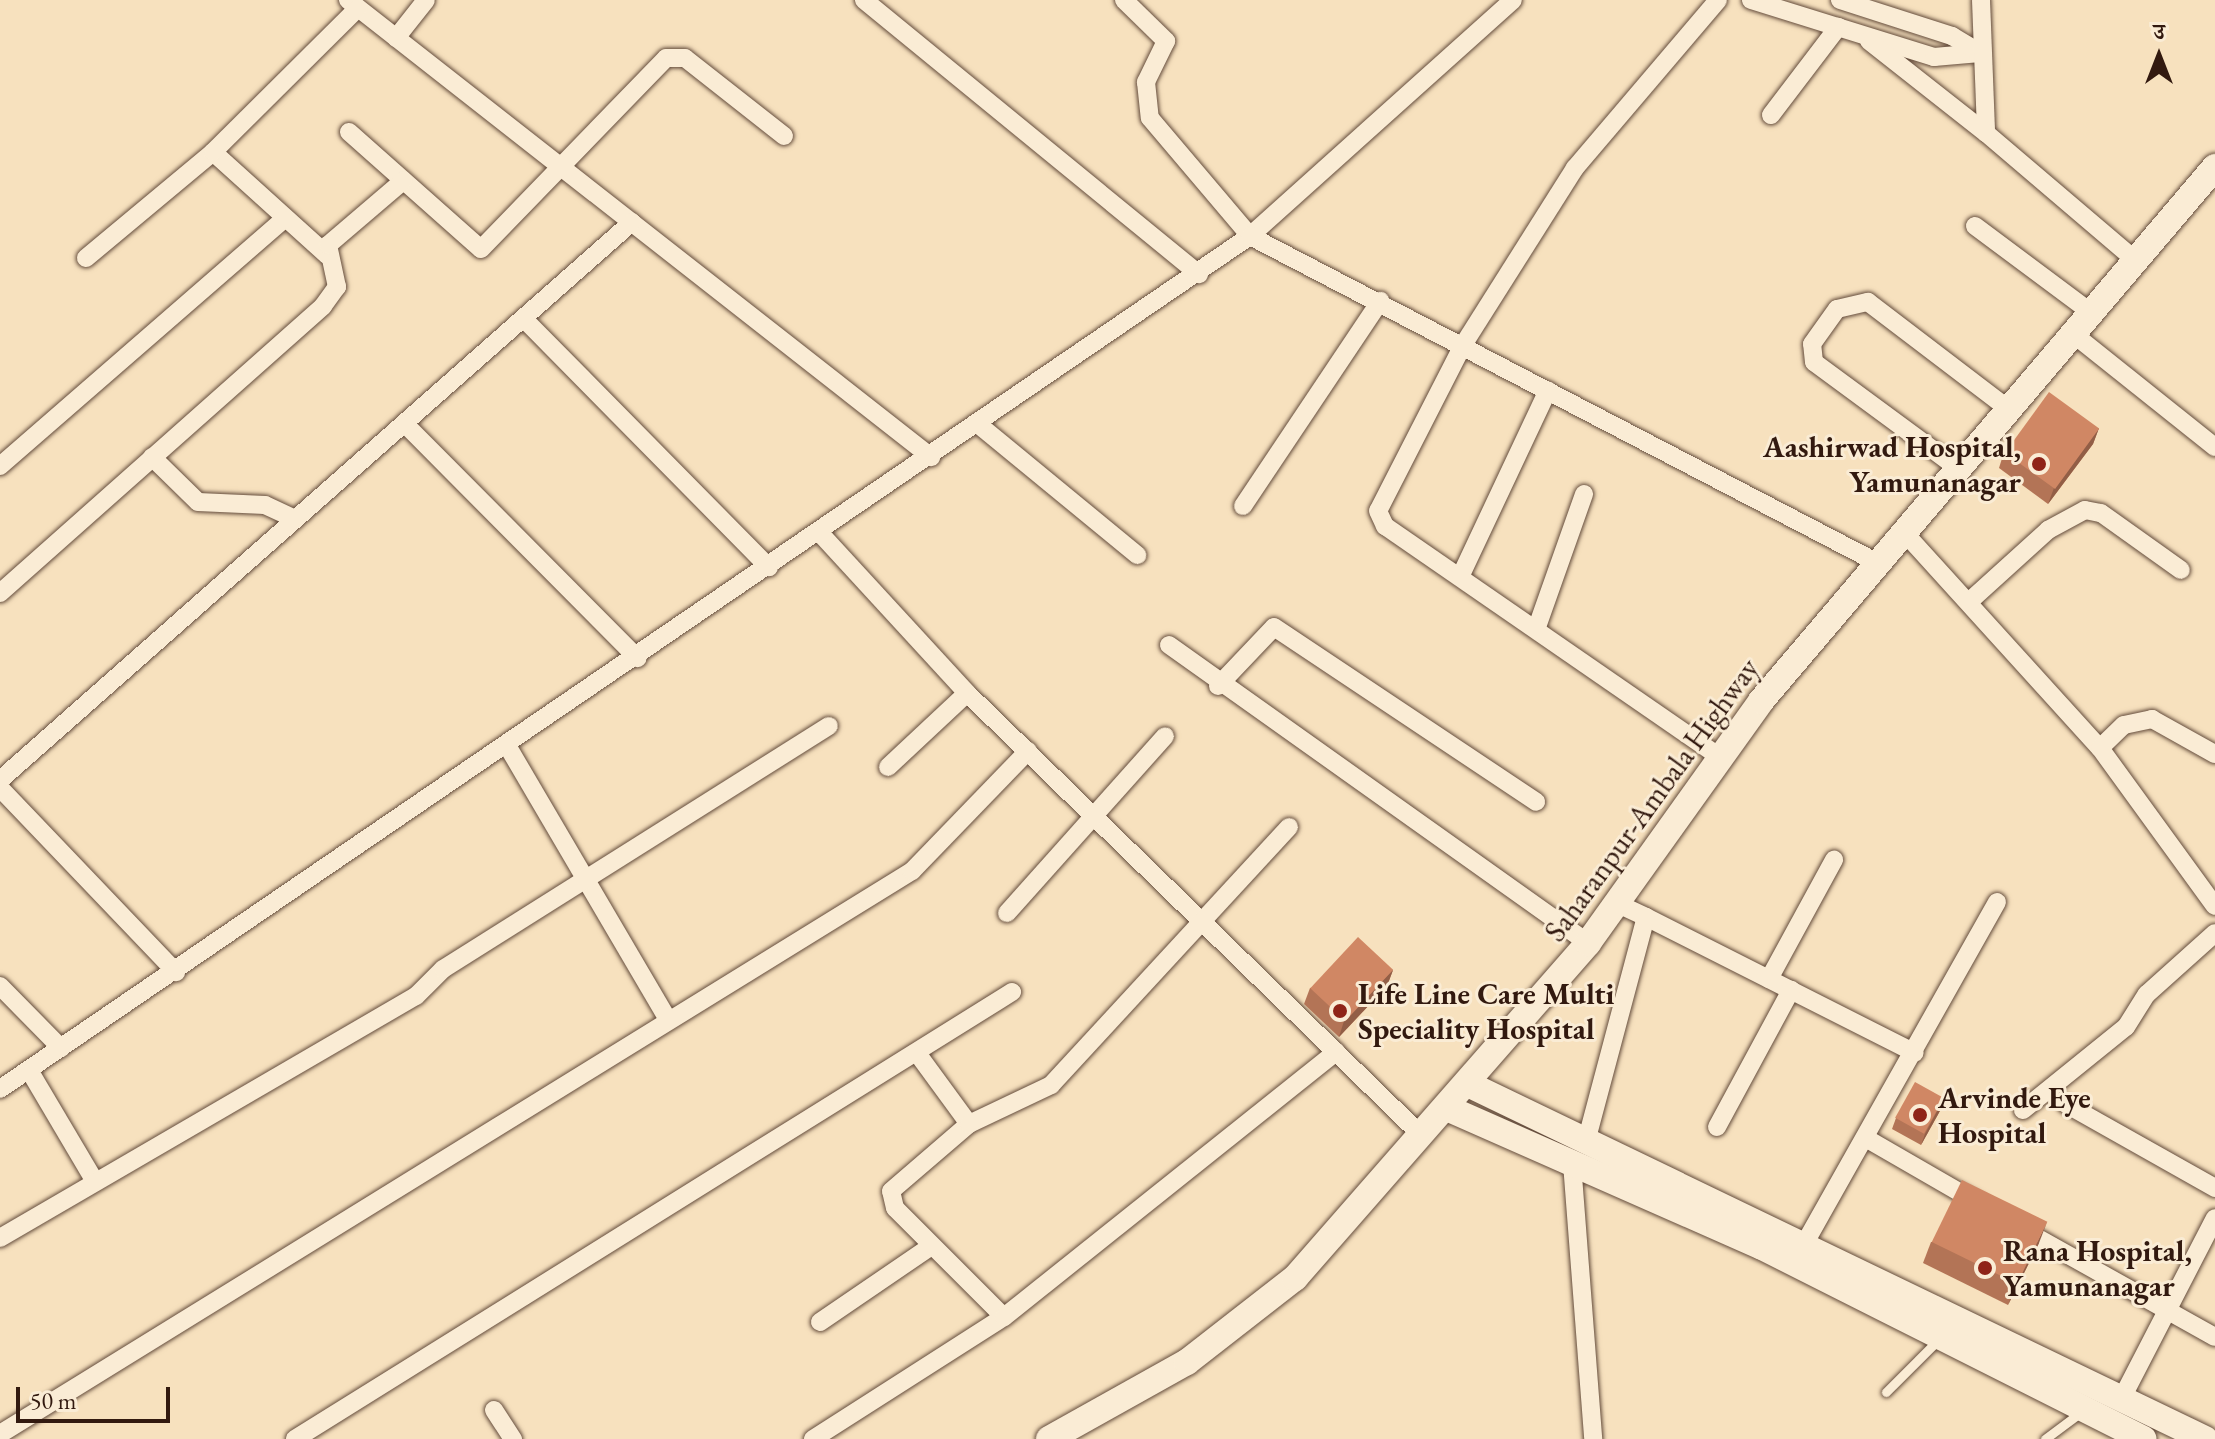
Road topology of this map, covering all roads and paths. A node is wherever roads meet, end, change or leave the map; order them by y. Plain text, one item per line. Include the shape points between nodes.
1 (426, 0) edge
2 (864, 0) edge
3 (1124, 0) edge
4 (1513, 0) edge
5 (1718, 0) edge
6 (1751, 0) edge
7 (1840, 0) edge
8 (1981, 0) edge
9 (353, 4) edge
10 (1838, 27) junction
11 (1860, 34) junction
12 (396, 38) junction
13 (1980, 53) junction
14 (1771, 115) dead end
15 (349, 132) dead end
16 (1986, 133) junction
17 (784, 136) dead end
18 (213, 152) junction
19 (560, 167) junction
20 (2215, 167) edge
21 (403, 181) junction
22 (283, 220) junction
23 (632, 222) junction
24 (1975, 226) dead end
25 (1250, 236) junction
26 (327, 255) junction
27 (86, 258) dead end
28 (2135, 260) junction
29 (1199, 274) junction
30 (1380, 301) junction
31 (2089, 311) junction
32 (526, 321) junction
33 (2072, 333) junction
34 (1463, 345) junction
35 (1548, 390) junction
36 (2006, 407) junction
37 (405, 424) junction
38 (979, 425) junction
39 (2215, 447) edge
40 (152, 457) junction
41 (931, 457) junction
42 (0, 466) edge
43 (1955, 466) junction
44 (1584, 494) dead end
45 (1243, 506) dead end
46 (295, 519) junction
47 (1902, 530) junction
48 (819, 532) junction
49 (1137, 555) dead end
50 (1876, 562) junction
51 (769, 567) junction
52 (2181, 570) dead end
53 (1461, 575) junction
54 (0, 593) edge
55 (1972, 599) junction
56 (1537, 627) junction
57 (1169, 645) dead end
58 (637, 658) junction
59 (1218, 686) junction
60 (967, 693) junction
61 (829, 726) dead end
62 (1165, 736) dead end
63 (508, 747) junction
64 (2100, 748) junction
65 (1028, 751) junction
66 (2215, 754) edge
67 (1721, 758) junction
68 (888, 767) dead end
69 (0, 780) edge
70 (0, 788) edge
71 (1536, 802) dead end
72 (1094, 815) junction
73 (1289, 827) dead end
74 (1834, 860) dead end
75 (585, 879) junction
76 (1997, 902) dead end
77 (1620, 905) junction
78 (2215, 906) edge
79 (1007, 913) dead end
80 (1646, 917) junction
81 (1204, 922) junction
82 (2215, 933) edge
83 (1588, 943) junction
84 (176, 972) junction
85 (1769, 979) junction
86 (0, 986) edge
87 (1791, 990) junction
88 (1012, 992) dead end
89 (668, 1020) junction
90 (61, 1048) junction
91 (1336, 1052) junction
92 (917, 1053) junction
93 (1915, 1053) junction
94 (29, 1070) junction
95 (1468, 1084) junction
96 (0, 1089) edge
97 (2066, 1104) dead end
98 (1447, 1108) junction
99 (2023, 1110) dead end
100 (969, 1124) junction
101 (1717, 1127) dead end
102 (1422, 1136) junction
103 (1869, 1140) junction
104 (1579, 1153) junction
105 (94, 1180) junction
106 (2215, 1188) edge
107 (2215, 1218) edge
108 (0, 1238) edge
109 (1806, 1241) junction
110 (930, 1247) junction
111 (2165, 1311) junction
112 (1004, 1317) junction
113 (820, 1322) dead end
114 (1941, 1337) junction
115 (2215, 1337) edge
116 (1886, 1392) dead end
117 (2123, 1396) junction
118 (494, 1410) dead end
119 (2084, 1410) junction
120 (324, 1431) edge
121 (0, 1434) edge
122 (295, 1439) edge
123 (513, 1439) edge
124 (813, 1439) edge
125 (1049, 1439) edge
126 (1593, 1439) edge
127 (2045, 1439) edge
128 (2143, 1439) edge
129 (2205, 1439) edge

1 - 12 street
2 - 29 street
3 - 25 street via 1166,41 1146,82 1150,118
4 - 25 street
5 - 34 street via 1604,129
6 - 10 street
7 - 13 street via 1952,36
8 - 13 street
9 - 12 street
9 - 18 street
10 - 11 street
10 - 14 street
11 - 13 street via 1934,57
11 - 16 street
12 - 19 street
13 - 16 street
15 - 21 street
16 - 28 street
17 - 19 street via 685,58 666,58
18 - 22 street
18 - 27 street
19 - 21 street via 481,249
19 - 23 street
20 - 28 main road, Saharanpur-Ambala Highway
21 - 26 street via 337,236
22 - 26 street
22 - 42 street
23 - 32 street
23 - 41 street
24 - 31 street
25 - 29 street
25 - 30 street
26 - 40 street via 333,295
28 - 31 main road, Saharanpur-Ambala Highway
29 - 38 street
30 - 34 street
30 - 45 street
31 - 33 main road, Saharanpur-Ambala Highway
32 - 37 street
32 - 51 street
33 - 36 main road, Saharanpur-Ambala Highway
33 - 39 street
34 - 35 street
34 - 53 street via 1378,511 1385,526
35 - 50 street
35 - 53 street
36 - 43 main road, Saharanpur-Ambala Highway
36 - 43 street via 1868,302 1837,309 1812,344 1814,362
37 - 46 street
37 - 58 street
38 - 41 street
38 - 49 street
40 - 46 street via 198,502 265,505
40 - 54 street
41 - 48 street
43 - 47 main road, Saharanpur-Ambala Highway
44 - 56 street
46 - 69 street
47 - 50 main road, Saharanpur-Ambala Highway
47 - 55 street
48 - 51 street
48 - 60 street
50 - 67 main road, Saharanpur-Ambala Highway
51 - 58 street
52 - 55 street via 2101,513 2085,510 2048,530
53 - 56 street
55 - 64 street
56 - 67 street
57 - 59 street
58 - 63 street
59 - 71 street via 1274,627
59 - 83 street
60 - 65 street
60 - 68 street
61 - 75 street
62 - 72 street
63 - 75 street
63 - 84 street
64 - 66 street via 2124,725 2152,719
64 - 78 street
65 - 72 street
65 - 89 street via 912,871
67 - 77 main road, Saharanpur-Ambala Highway
70 - 84 street
72 - 79 street
72 - 81 street
73 - 81 street
74 - 85 street
75 - 89 street
75 - 105 street via 443,969 416,996
76 - 93 street
77 - 80 street
77 - 83 main road, Saharanpur-Ambala Highway
80 - 85 street
80 - 104 street
81 - 91 street
81 - 100 street via 1051,1085
82 - 99 street via 2147,994 2126,1027
83 - 95 main road, Saharanpur-Ambala Highway
84 - 90 street
85 - 87 street
86 - 90 street
87 - 93 street
87 - 101 street
88 - 92 street
89 - 121 street
90 - 94 street
91 - 102 street
91 - 112 street
92 - 100 street
92 - 120 street
93 - 103 street
94 - 96 street
94 - 105 street
95 - 98 main road, Saharanpur-Ambala Highway
95 - 104 main road
97 - 106 street
98 - 102 main road, Saharanpur-Ambala Highway
98 - 104 main road
100 - 110 street via 891,1191 895,1208
102 - 125 main road, Saharanpur-Ambala Highway via 1295,1278 1243,1322 1187,1362
103 - 109 street
103 - 111 street
104 - 109 main road
104 - 114 main road
104 - 126 street
105 - 108 street
107 - 111 street
109 - 117 main road
110 - 112 street
110 - 113 street
111 - 115 street
111 - 117 street
112 - 124 street
114 - 116 lane
114 - 119 main road
117 - 129 main road
118 - 123 street
119 - 127 lane
119 - 128 main road
120 - 122 street

